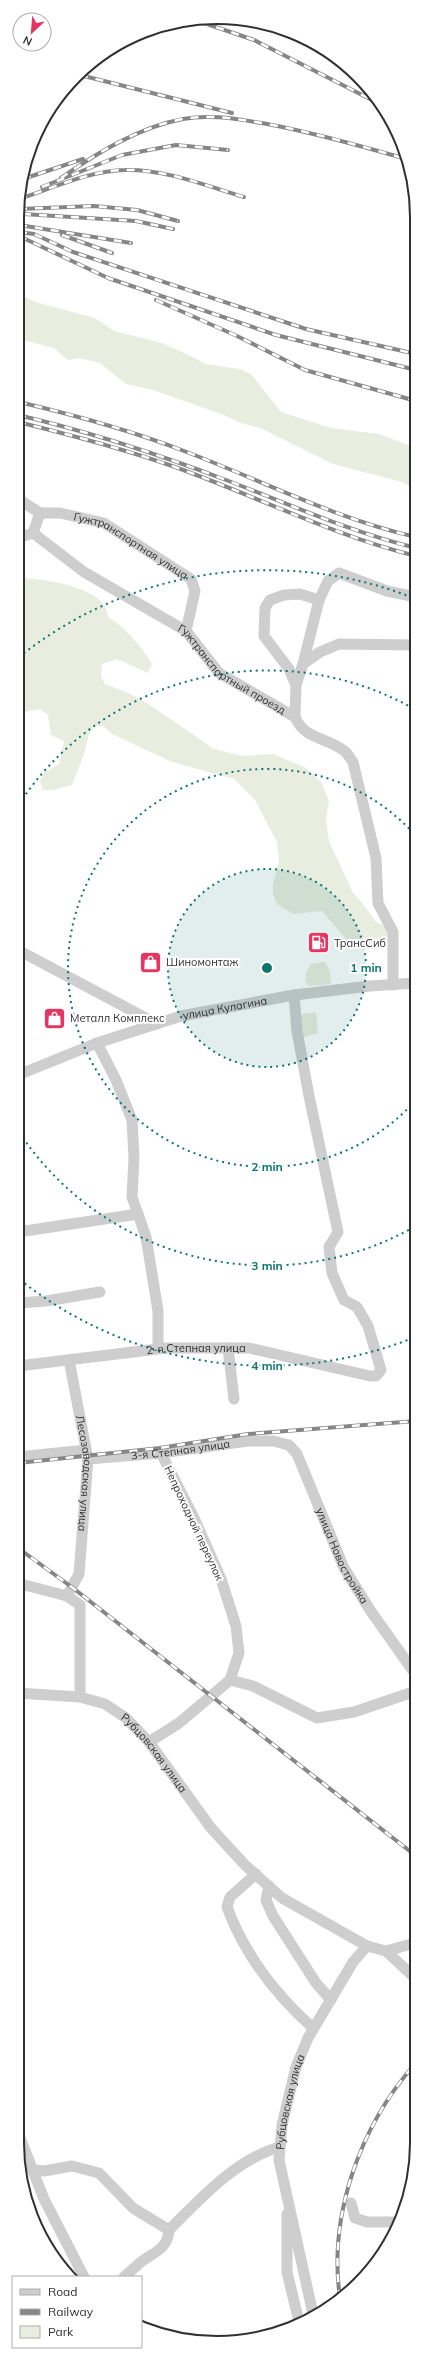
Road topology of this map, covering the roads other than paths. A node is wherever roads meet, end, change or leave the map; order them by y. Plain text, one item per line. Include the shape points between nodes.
1 (24, 503) edge
2 (40, 513) junction
3 (33, 533) junction
4 (24, 536) edge
5 (410, 596) edge
6 (320, 600) junction
7 (186, 631) junction
8 (410, 645) edge
9 (303, 664) junction
10 (296, 685) junction
11 (295, 717) junction
12 (24, 953) edge
13 (410, 983) edge
14 (393, 984) junction
15 (294, 995) junction
16 (157, 1024) junction
17 (97, 1043) junction
18 (24, 1073) edge
19 (138, 1214) junction
20 (24, 1231) edge
21 (100, 1292) dead end
22 (24, 1303) edge
23 (158, 1348) junction
24 (228, 1348) junction
25 (69, 1360) junction
26 (24, 1365) edge
27 (234, 1400) dead end
28 (273, 1441) joint
29 (161, 1453) junction
30 (87, 1455) junction
31 (24, 1457) edge
32 (24, 1585) edge
33 (67, 1596) junction
34 (410, 1667) edge
35 (230, 1680) junction
36 (24, 1693) edge
37 (410, 1693) edge
38 (80, 1697) junction
39 (149, 1742) junction
40 (256, 1874) junction
41 (269, 1886) junction
42 (410, 1945) edge
43 (367, 1946) junction
44 (386, 1951) junction
45 (410, 1973) edge
46 (331, 2000) junction
47 (313, 2028) junction
48 (279, 2147) junction
49 (24, 2148) edge
50 (33, 2170) junction
51 (288, 2202) junction
52 (352, 2203) dead end
53 (393, 2222) edge
54 (169, 2230) junction
55 (83, 2276) edge
56 (125, 2276) edge
57 (312, 2311) edge
58 (298, 2318) edge

1 - 2 street
2 - 3 street
2 - 7 street, Гужтранспортная улица via 60,513 104,524 191,579 195,591
3 - 4 street
3 - 7 street, Гужтранспортный проезд via 84,572
5 - 6 street via 388,591 339,573 328,581
6 - 9 street
6 - 10 street via 300,594 284,595 270,600 265,608 264,636 289,669
7 - 11 street, Гужтранспортный проезд via 219,673
8 - 9 street via 339,644 320,652
9 - 10 street
10 - 11 street
11 - 14 street, Гужтранспортный проезд via 298,726 343,750 353,762 376,858 378,903 393,932
12 - 16 street
13 - 14 street, улица Кулагина
14 - 15 street, улица Кулагина
15 - 16 street, улица Кулагина via 181,1016
15 - 24 street, 2-я Степная улица via 297,1031 309,1096 338,1232 329,1247 332,1273 344,1300 357,1306 368,1326 381,1370 376,1376 370,1376 250,1348
16 - 17 street, улица Кулагина
17 - 18 street, улица Кулагина
17 - 19 street via 132,1120 132,1197
19 - 20 street
19 - 23 street via 146,1236 158,1311
21 - 22 street
23 - 24 street, 2-я Степная улица
23 - 25 street, 2-я Степная улица
24 - 27 street
25 - 26 street, 2-я Степная улица
25 - 30 street, Лесозаводская улица
28 - 29 street, 3-я Степная улица via 248,1441
28 - 34 street, улица Новостройка via 283,1442 294,1448 344,1568
29 - 30 street, 3-я Степная улица
29 - 35 street, Непроходной переулок via 218,1572 236,1626 239,1653
30 - 31 street, 3-я Степная улица
30 - 33 street, Лесозаводская улица via 79,1574
32 - 33 street
33 - 38 street via 80,1606
35 - 37 street via 253,1686 317,1718 354,1712
35 - 39 street via 179,1723
36 - 38 street, Рубцовская улица
38 - 39 street, Рубцовская улица via 106,1704 126,1718
39 - 40 street, Рубцовская улица via 211,1828
40 - 41 street, Рубцовская улица
40 - 47 street via 230,1897 227,1907 246,1947 270,1986
41 - 43 street, Рубцовская улица via 282,1898
41 - 46 street via 266,1900 273,1916 316,1983
42 - 44 street
43 - 44 street, Рубцовская улица
43 - 46 street, Рубцовская улица via 353,1962
44 - 45 street
46 - 47 street, Рубцовская улица
47 - 48 street, Рубцовская улица via 296,2067 289,2091
48 - 51 street, Рубцовская улица
48 - 54 street via 263,2152 237,2168
49 - 50 street
50 - 54 street via 44,2172 72,2166 99,2173 133,2208
50 - 55 street via 44,2199
51 - 57 street, Рубцовская улица
51 - 58 street, Рубцовская улица via 287,2272
52 - 53 street via 355,2218 360,2221
54 - 56 street via 166,2244 161,2250 142,2261

